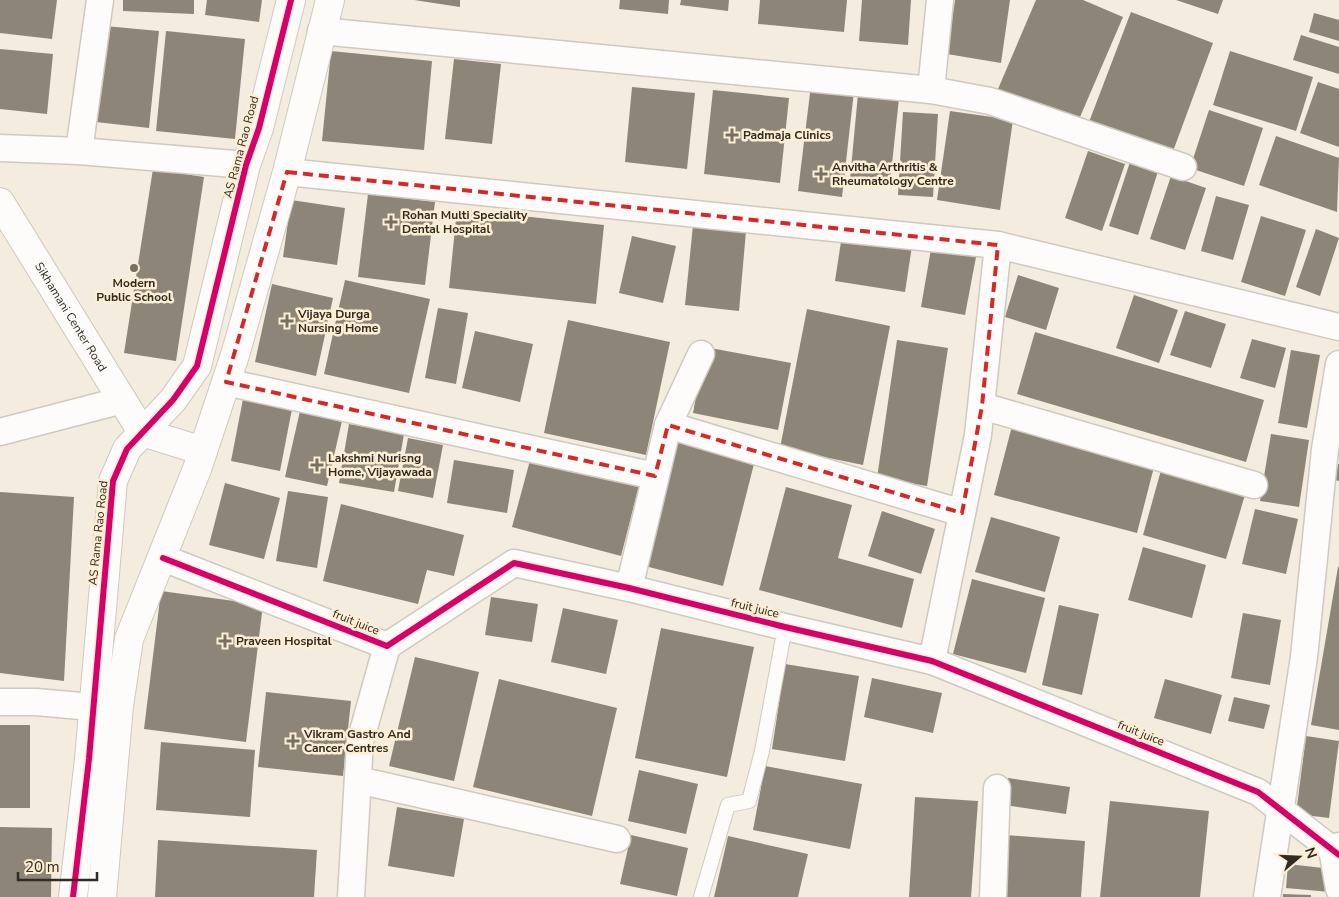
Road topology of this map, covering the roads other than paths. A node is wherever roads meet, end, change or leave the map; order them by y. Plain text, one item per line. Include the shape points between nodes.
1 (100, 0) edge
2 (291, 0) edge
3 (330, 0) edge
4 (940, 0) edge
5 (321, 31) junction
6 (930, 90) junction
7 (0, 148) edge
8 (78, 151) junction
9 (246, 166) junction
10 (1183, 167) dead end
11 (287, 172) junction
12 (0, 202) edge
13 (998, 245) junction
14 (1339, 326) edge
15 (700, 354) dead end
16 (1339, 364) edge
17 (226, 382) junction
18 (1337, 392) edge
19 (124, 400) junction
20 (982, 406) junction
21 (668, 425) junction
22 (0, 432) edge
23 (142, 432) junction
24 (203, 450) junction
25 (655, 476) junction
26 (1254, 485) dead end
27 (962, 513) junction
28 (163, 558) junction
29 (629, 588) junction
30 (785, 627) junction
31 (388, 646) junction
32 (932, 661) junction
33 (0, 702) edge
34 (92, 707) junction
35 (358, 780) junction
36 (997, 788) dead end
37 (1280, 809) junction
38 (617, 839) dead end
39 (1336, 850) edge
40 (1339, 889) edge
41 (73, 897) edge
42 (102, 897) edge
43 (351, 897) edge
44 (701, 897) edge
45 (993, 897) edge
46 (1266, 897) edge

1 - 8 street
2 - 9 street, AS Rama Rao Road via 259,128
3 - 5 street
4 - 6 street
5 - 6 street
5 - 11 street
6 - 10 street via 990,101
7 - 8 street
8 - 9 street
9 - 23 street, AS Rama Rao Road via 197,366 174,400
11 - 13 street
11 - 17 street
12 - 19 street, Sikhamani Center Road
13 - 14 street
13 - 20 street
15 - 21 street
16 - 18 street
17 - 24 street
17 - 25 street
18 - 37 street via 1325,448 1304,657
19 - 22 street
19 - 23 street, Sikhamani Center Road
20 - 26 street
20 - 27 street
21 - 25 street
21 - 27 street
23 - 24 street
23 - 34 street, AS Rama Rao Road via 126,449 113,482
24 - 28 street
25 - 29 street
27 - 32 street
28 - 31 street, fruit juice
28 - 42 street via 130,639 119,706
29 - 30 street, fruit juice
29 - 31 street, fruit juice via 514,563
30 - 32 street, fruit juice
30 - 44 lane via 762,750 749,800 728,806
31 - 35 street via 360,742
32 - 37 street, fruit juice via 1258,792
33 - 34 street
34 - 41 street, AS Rama Rao Road
35 - 38 street
35 - 43 street
36 - 45 street
37 - 39 street, fruit juice
37 - 46 street
39 - 40 street

